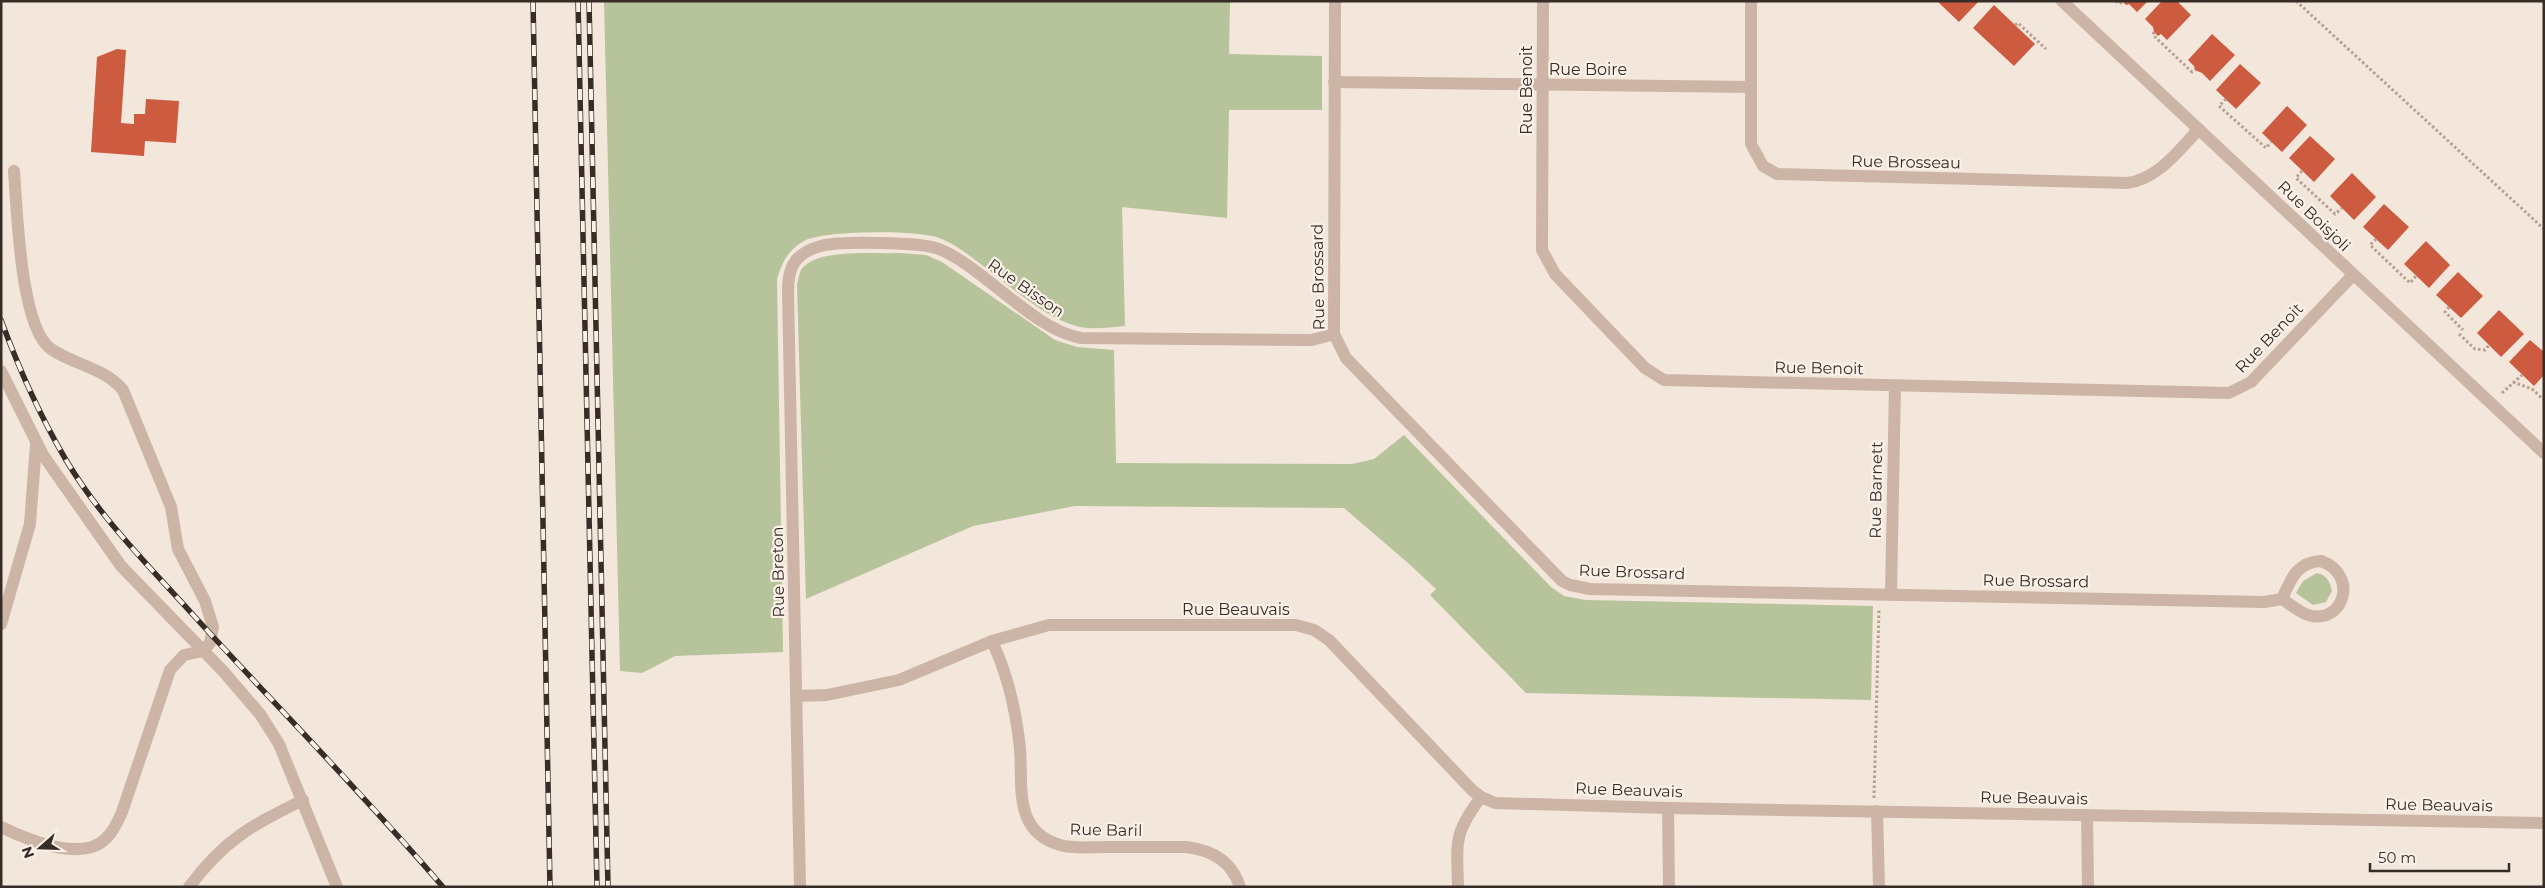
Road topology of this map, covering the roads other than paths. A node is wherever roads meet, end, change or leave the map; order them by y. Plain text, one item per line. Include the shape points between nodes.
1 (1335, 1) edge
2 (1543, 1) edge
3 (1751, 1) edge
4 (2062, 1) edge
5 (1334, 82) junction
6 (1542, 85) junction
7 (1751, 87) junction
8 (2199, 129) junction
9 (14, 171) dead end
10 (798, 258) joint
11 (2353, 275) junction
12 (1334, 334) junction
13 (1, 371) edge
14 (1895, 386) junction
15 (36, 442) junction
16 (2544, 453) edge
17 (1891, 594) junction
18 (2282, 599) junction
19 (1, 624) edge
20 (992, 641) junction
21 (203, 651) junction
22 (797, 696) junction
23 (1481, 797) junction
24 (303, 800) junction
25 (1668, 808) junction
26 (1877, 811) junction
27 (2087, 815) junction
28 (2544, 823) edge
29 (1, 826) edge
30 (189, 887) edge
31 (337, 887) edge
32 (800, 887) edge
33 (1240, 887) edge
34 (1458, 887) edge
35 (1669, 887) edge
36 (1878, 887) edge
37 (2088, 887) edge

1 - 5 street, Rue Brossard
2 - 6 street, Rue Benoit
3 - 7 street, Rue Brosseau
4 - 8 street, Rue Boisjoli
5 - 6 street, Rue Boire
5 - 12 street, Rue Brossard
6 - 7 street, Rue Boire
6 - 14 street, Rue Benoit via 1540,237 1545,258 1555,274 1651,373 1674,382
7 - 8 street, Rue Brosseau via 1750,136 1753,152 1769,171 1787,176 2127,183 2143,180 2158,171
8 - 11 street, Rue Boisjoli
9 - 21 street via 21,263 37,329 49,348 103,373 123,390 171,507 178,549 209,615 212,636
10 - 12 street, Rue Bisson via 829,245 907,244 937,248 1055,329 1081,338 1312,340
10 - 22 street, Rue Breton via 789,275 788,291
11 - 14 street, Rue Benoit via 2251,382 2238,391
11 - 16 street, Rue Boisjoli
12 - 17 street, Rue Brossard via 1346,358 1555,574 1570,585 1590,589
13 - 15 street
14 - 17 street, Rue Barnett
15 - 19 street via 30,524
15 - 21 street via 120,566
17 - 18 street, Rue Brossard via 2254,602
18 - 18 street via 2308,615 2326,615 2334,611 2343,596 2342,578 2330,564 2312,562 2296,570
20 - 22 street, Rue Beauvais via 899,680 827,695
20 - 23 street, Rue Beauvais via 1049,625 1296,625 1314,630 1329,640
20 - 33 street, Rue Baril via 1001,662 1018,734 1022,806 1040,835 1071,847 1186,847 1203,850 1232,868
21 - 24 street via 260,714 279,744
21 - 29 street via 184,655 170,670 122,812 116,827 106,838 93,846 58,846 19,835
22 - 32 street, Rue Breton
23 - 25 street, Rue Beauvais via 1495,802
23 - 34 street via 1458,833
24 - 30 street via 236,837 208,862
24 - 31 street
25 - 26 street, Rue Beauvais
25 - 35 street
26 - 27 street, Rue Beauvais
26 - 36 street
27 - 28 street, Rue Beauvais
27 - 37 street

